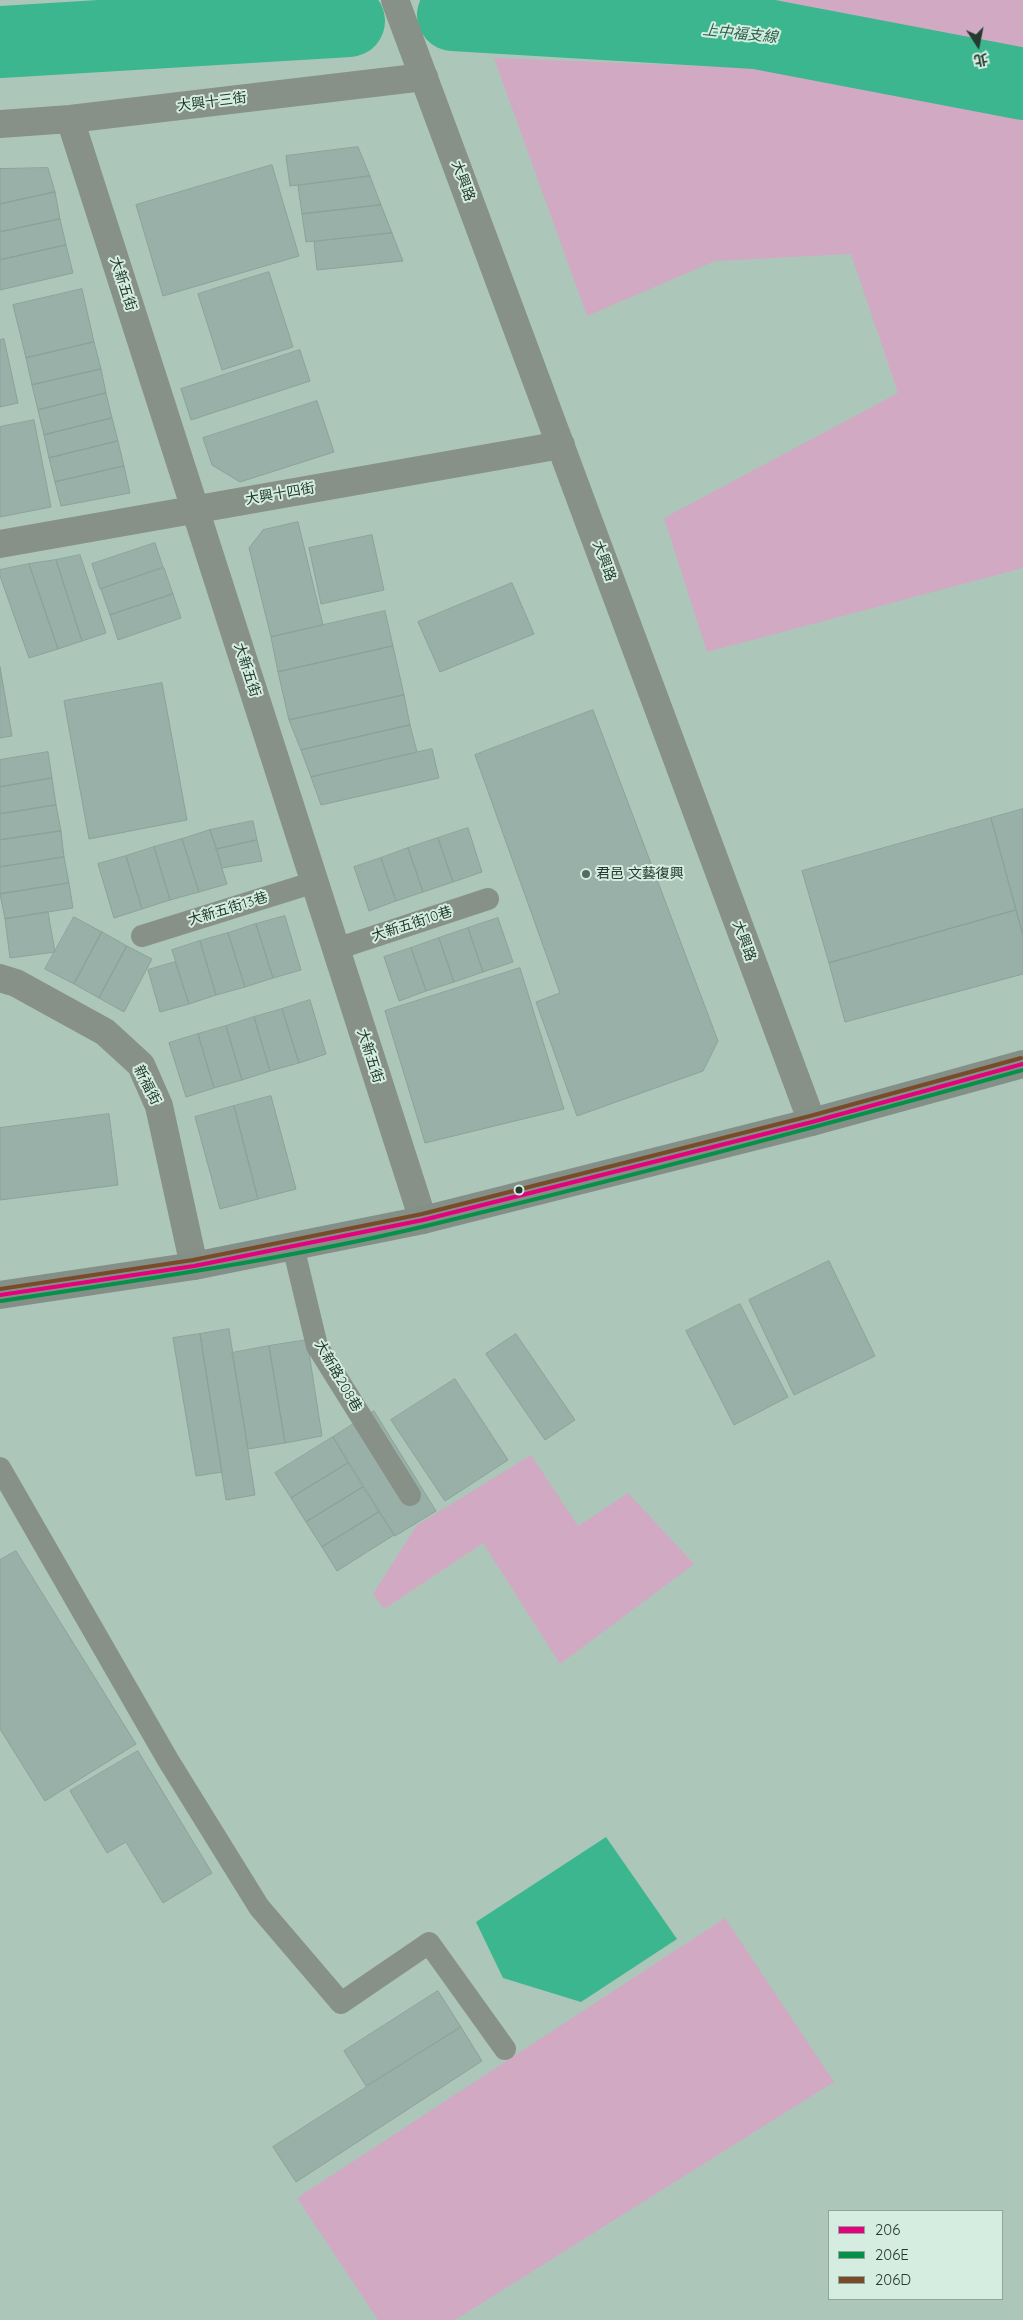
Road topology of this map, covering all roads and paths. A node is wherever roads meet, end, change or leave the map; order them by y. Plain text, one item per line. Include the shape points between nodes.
1 (395, 0) edge
2 (424, 77) junction
3 (70, 119) junction
4 (0, 124) edge
5 (561, 445) junction
6 (196, 509) junction
7 (0, 544) edge
8 (315, 882) junction
9 (488, 899) dead end
10 (142, 936) dead end
11 (336, 949) junction
12 (0, 978) edge
13 (1023, 1064) edge
14 (812, 1122) junction
15 (423, 1220) junction
16 (293, 1246) junction
17 (194, 1266) junction
18 (0, 1295) edge
19 (0, 1468) edge
20 (410, 1495) dead end
21 (506, 2049) dead end

1 - 2 street, 大興路
2 - 3 street, 大興十三街
2 - 5 street, 大興路
3 - 4 street, 大興十三街
3 - 6 street, 大新五街
5 - 6 street, 大興十四街
5 - 14 street, 大興路
6 - 7 street, 大興十四街
6 - 8 street, 大新五街
8 - 10 lane, 大新五街13巷
8 - 11 street, 大新五街
9 - 11 lane, 大新五街10巷
11 - 15 street, 大新五街
12 - 17 street, 新福街 via 16,983 105,1032 141,1065 159,1106
13 - 14 main road
14 - 15 main road
15 - 16 main road
16 - 17 main road
16 - 20 lane, 大新路208巷 via 317,1346
17 - 18 main road
19 - 21 lane via 168,1760 258,1907 341,2003 429,1943

